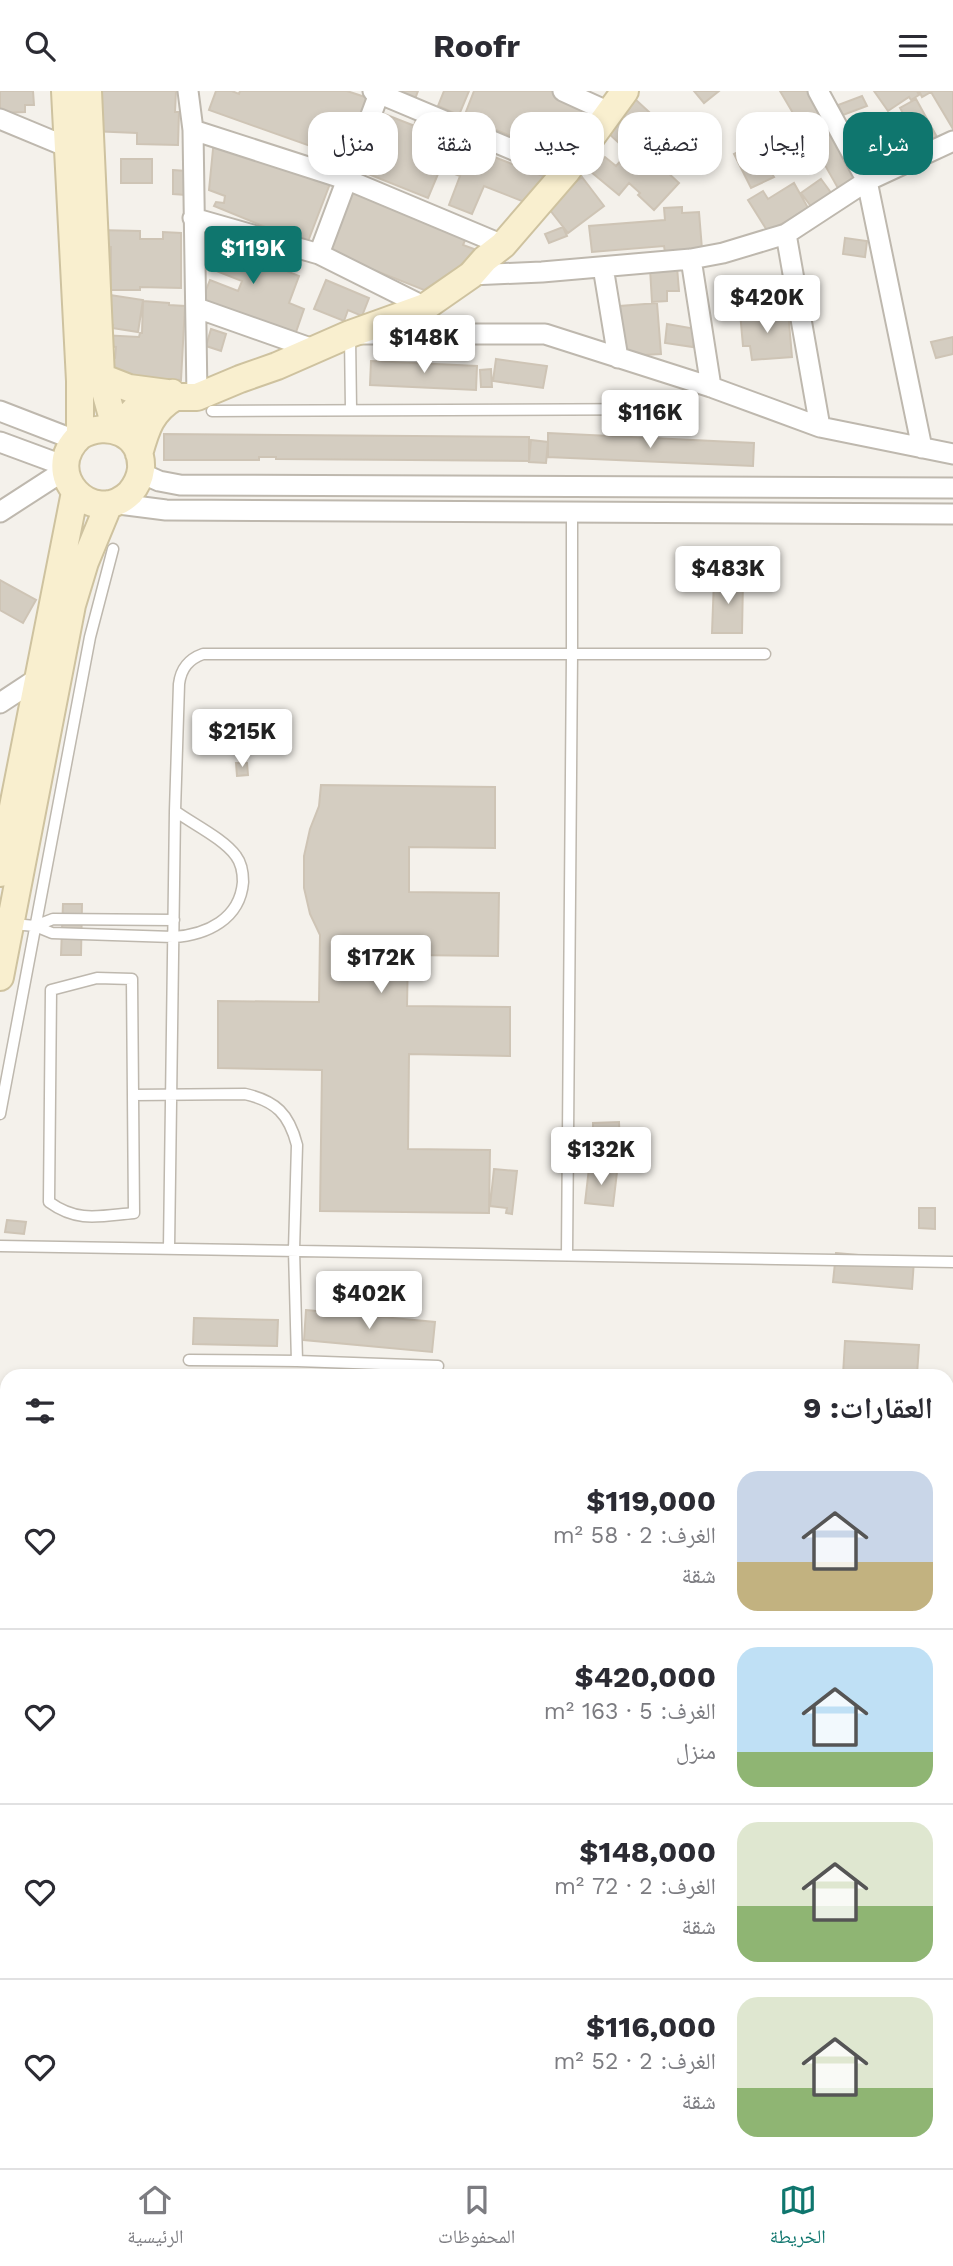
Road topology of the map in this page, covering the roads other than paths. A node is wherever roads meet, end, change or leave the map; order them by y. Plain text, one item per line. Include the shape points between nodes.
1 (65, 91) edge
2 (88, 91) edge
3 (188, 91) edge
4 (563, 91) edge
5 (625, 91) edge
6 (818, 91) edge
7 (378, 92) edge
8 (608, 112) junction
9 (604, 118) edge
10 (0, 119) edge
11 (193, 130) junction
12 (953, 141) edge
13 (510, 148) edge
14 (80, 153) junction
15 (563, 175) edge
16 (348, 180) junction
17 (867, 181) junction
18 (193, 218) junction
19 (786, 234) junction
20 (503, 245) junction
21 (319, 254) junction
22 (691, 259) junction
23 (603, 267) junction
24 (471, 275) junction
25 (425, 307) junction
26 (197, 308) junction
27 (349, 334) junction
28 (316, 349) junction
29 (618, 358) junction
30 (101, 377) junction
31 (710, 387) junction
32 (189, 400) junction
33 (351, 409) junction
34 (686, 409) dead end
35 (0, 411) edge
36 (820, 427) junction
37 (117, 431) junction
38 (78, 438) junction
39 (0, 442) edge
40 (922, 448) junction
41 (953, 454) edge
42 (140, 463) junction
43 (68, 476) junction
44 (953, 488) edge
45 (110, 503) junction
46 (572, 511) junction
47 (0, 512) edge
48 (953, 514) edge
49 (113, 549) dead end
50 (572, 654) junction
51 (765, 654) dead end
52 (38, 678) junction
53 (0, 703) edge
54 (10, 780) edge
55 (175, 811) junction
56 (0, 873) edge
57 (174, 919) junction
58 (5, 923) edge
59 (36, 926) junction
60 (173, 937) junction
61 (0, 977) edge
62 (171, 1094) junction
63 (133, 1095) junction
64 (0, 1114) edge
65 (0, 1246) edge
66 (169, 1248) junction
67 (294, 1250) junction
68 (567, 1255) junction
69 (953, 1262) edge
70 (189, 1360) dead end
71 (297, 1361) junction
72 (438, 1366) dead end

1 - 14 main road
2 - 14 main road
3 - 11 street
4 - 8 street
5 - 8 main road
6 - 17 street
7 - 13 street
7 - 16 street
8 - 9 main road
10 - 14 street
11 - 16 street
11 - 18 street
12 - 17 street
14 - 30 main road
14 - 38 main road
15 - 20 main road
16 - 20 street
16 - 21 street
17 - 19 street
17 - 40 street
18 - 21 street
18 - 26 street
19 - 22 street
19 - 36 street
20 - 24 main road
21 - 25 street
22 - 23 street
22 - 31 street
23 - 24 street
23 - 29 street
24 - 25 main road
25 - 27 main road
26 - 28 street
26 - 32 street
27 - 28 main road
27 - 29 street via 545,334
27 - 33 lane
28 - 32 main road
29 - 31 street
30 - 32 main road via 129,388
30 - 37 main road
31 - 36 street
32 - 33 lane
32 - 37 main road via 141,404
32 - 42 main road via 162,404 152,417
33 - 34 lane
35 - 38 street
36 - 40 street
37 - 38 main road via 97,428
37 - 42 main road via 134,445
38 - 43 main road via 69,447
39 - 43 street
40 - 41 street
42 - 44 street via 159,481 180,485
42 - 45 main road via 134,489
43 - 45 main road via 90,502
43 - 47 street
43 - 52 main road
45 - 46 street via 166,510
45 - 58 main road via 72,605
46 - 48 street
46 - 50 lane
49 - 59 lane via 90,637
50 - 51 lane
50 - 55 lane via 195,657 180,674
50 - 68 lane
52 - 53 street
52 - 54 main road
54 - 56 main road
55 - 57 lane
55 - 60 lane via 230,849 243,873 236,908 224,920 205,931
57 - 59 lane via 53,919
57 - 60 lane
58 - 59 lane
58 - 61 main road
59 - 60 lane via 52,933
59 - 64 lane
60 - 62 lane
62 - 63 lane
62 - 66 lane
62 - 67 lane via 245,1094 278,1108 293,1128 297,1145
63 - 63 lane via 132,979 97,978 51,990 49,1202 64,1213 91,1217 134,1213
65 - 66 lane
66 - 67 lane
67 - 68 lane
67 - 71 lane
68 - 69 lane
70 - 71 lane
71 - 72 lane

